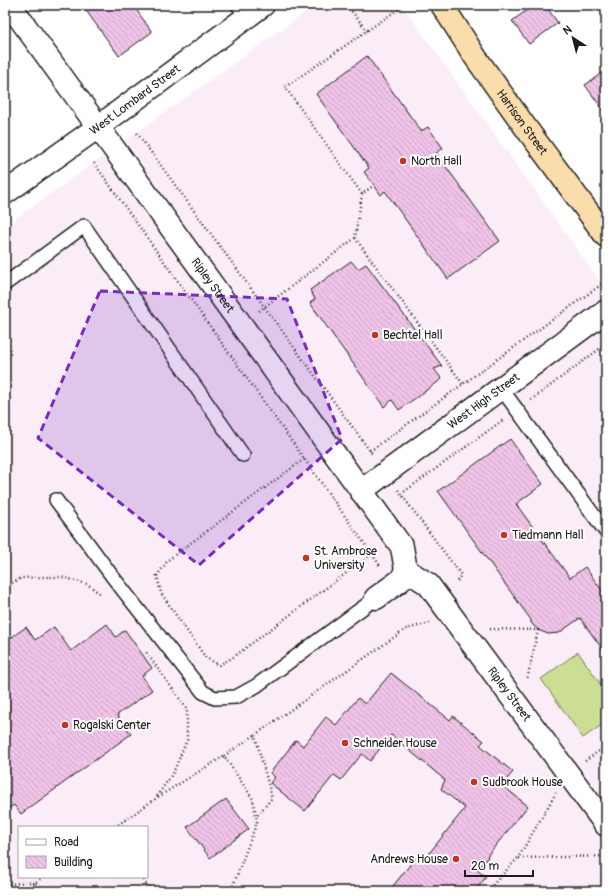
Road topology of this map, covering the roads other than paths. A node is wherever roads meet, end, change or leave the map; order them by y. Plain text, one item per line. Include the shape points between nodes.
1 (10, 5) edge
2 (442, 5) edge
3 (249, 9) edge
4 (98, 127) junction
5 (5, 193) edge
6 (606, 236) edge
7 (5, 284) edge
8 (606, 311) edge
9 (501, 388) junction
10 (243, 455) dead end
11 (361, 491) junction
12 (56, 500) dead end
13 (606, 532) edge
14 (400, 578) junction
15 (376, 598) joint
16 (606, 825) edge

1 - 4 street, Ripley Street
2 - 6 highway, Harrison Street via 476,58
3 - 4 street, West Lombard Street
4 - 5 street, West Lombard Street
4 - 11 street, Ripley Street
7 - 10 lane via 84,226
8 - 9 street, West High Street
9 - 11 street, West High Street
9 - 13 lane
11 - 14 street, Ripley Street via 402,547
12 - 15 lane via 203,692 215,698 236,697 256,686
14 - 15 street
14 - 16 street, Ripley Street via 428,584

